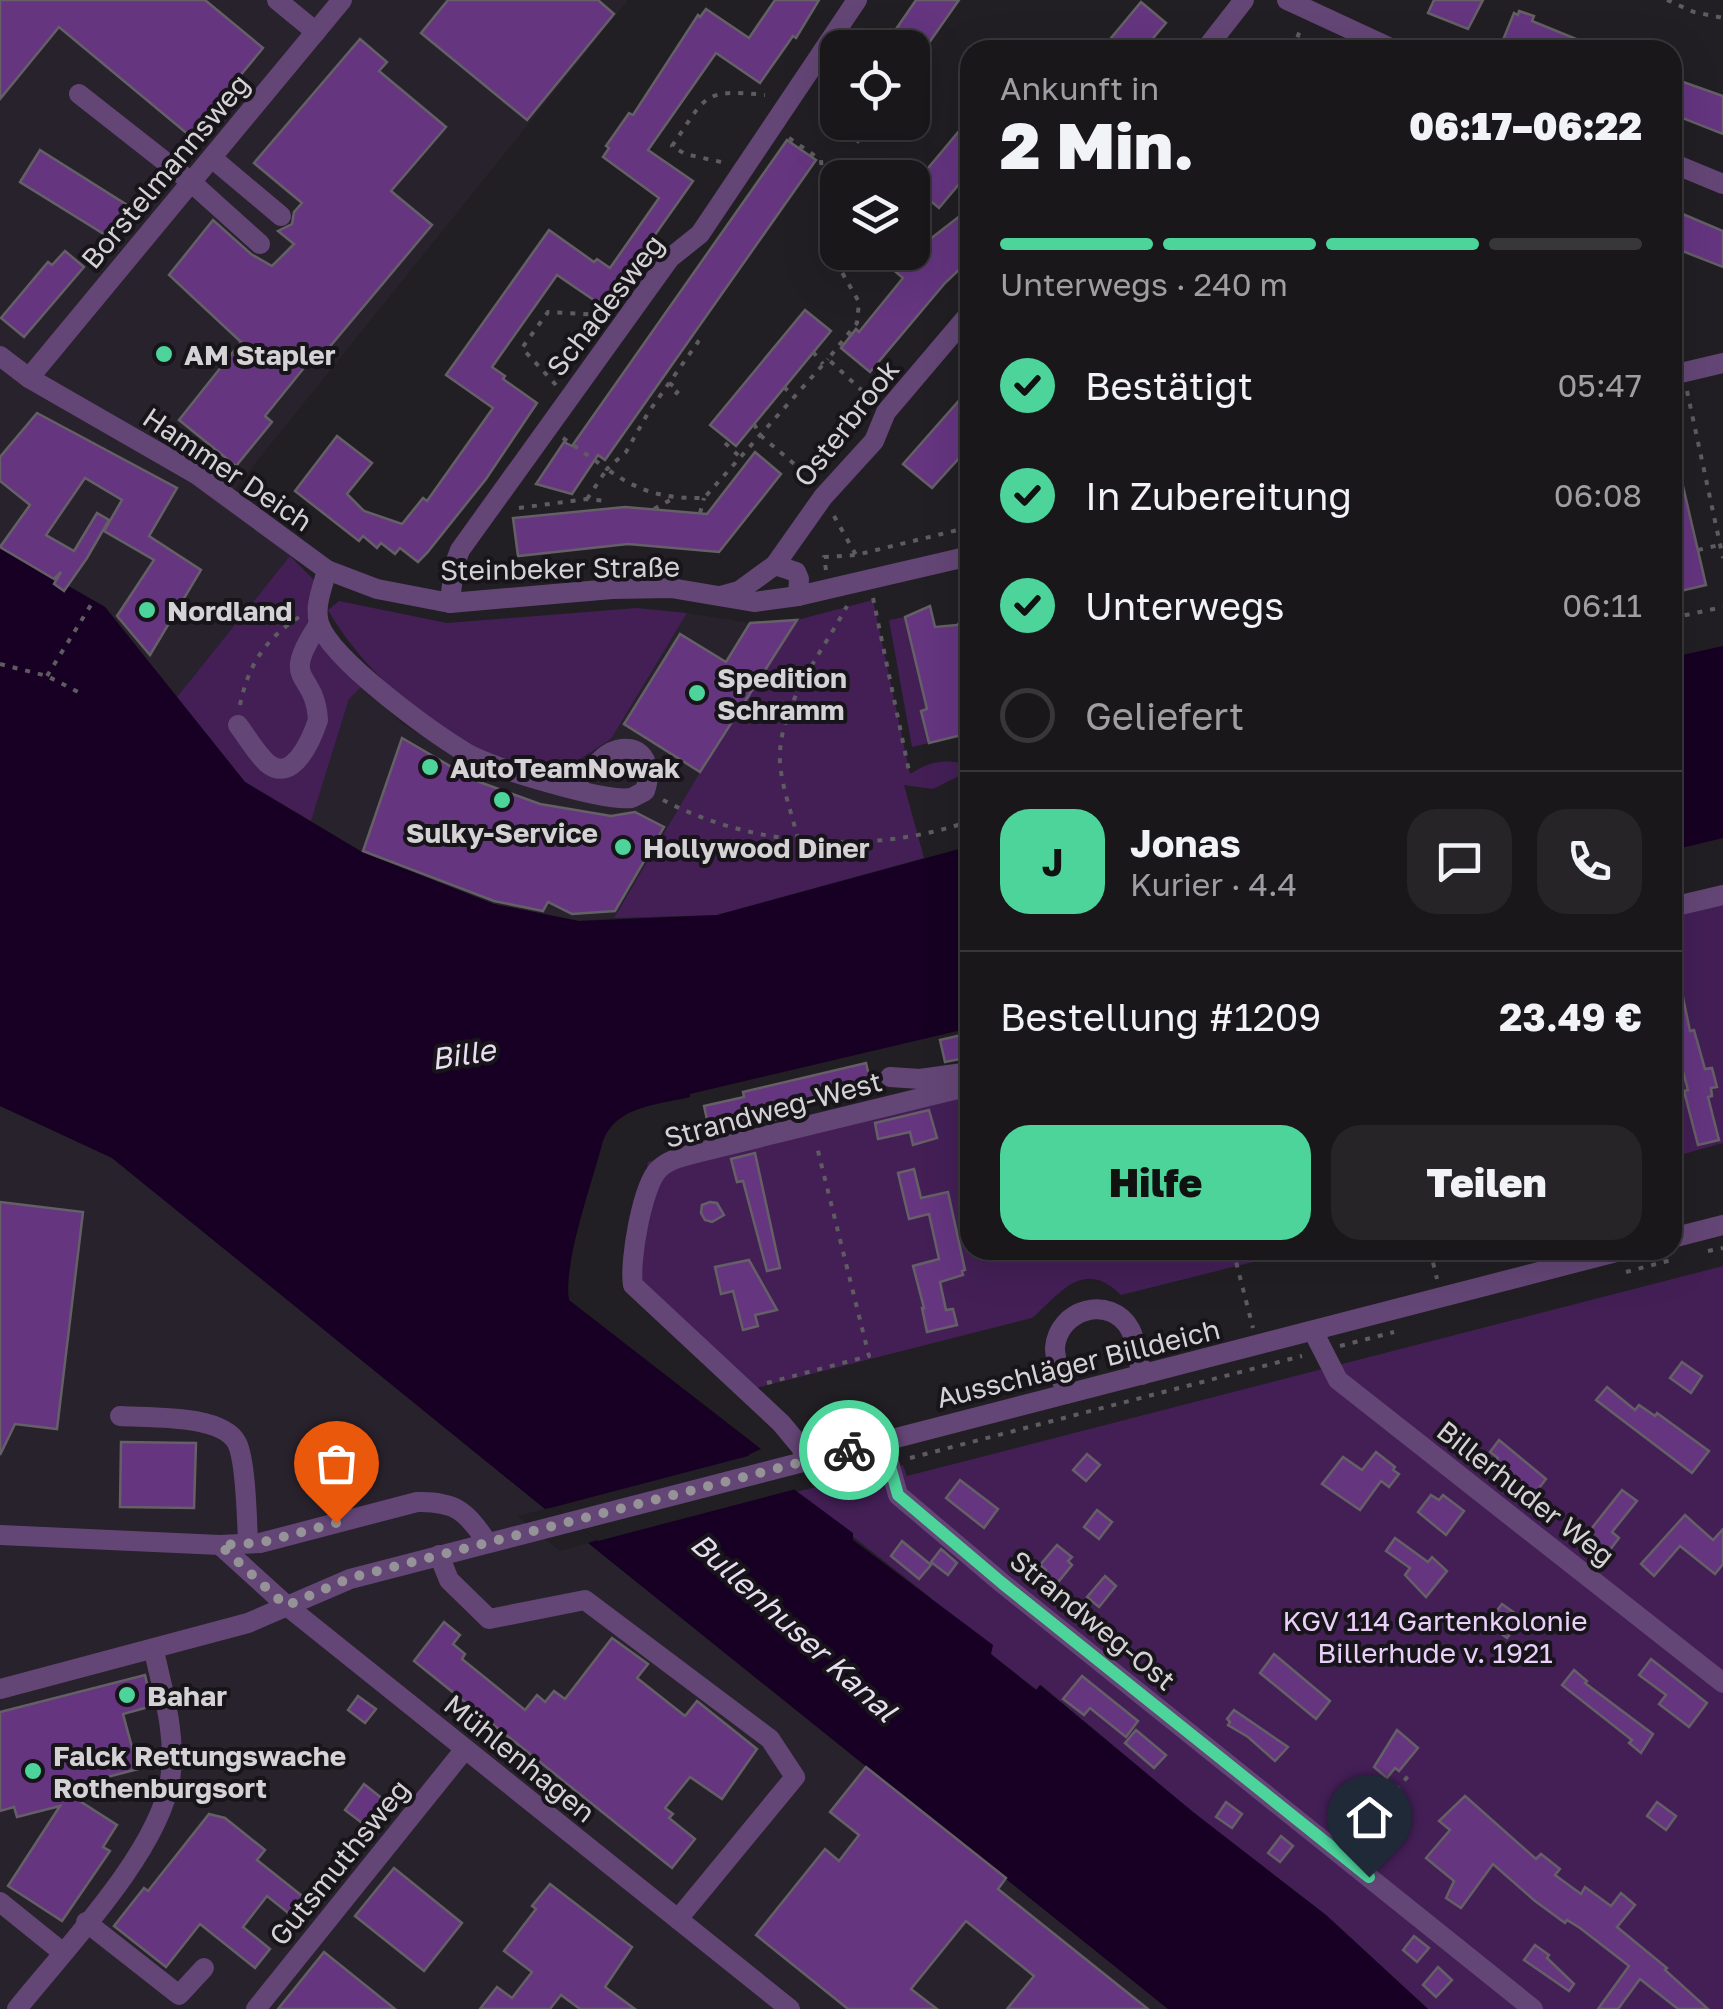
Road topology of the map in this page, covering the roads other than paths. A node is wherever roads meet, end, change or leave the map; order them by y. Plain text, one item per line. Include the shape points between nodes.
1 (277, 0) edge
2 (342, 0) edge
3 (857, 0) edge
4 (1244, 0) edge
5 (1287, 0) edge
6 (316, 32) junction
7 (1213, 40) edge
8 (1374, 40) edge
9 (80, 94) dead end
10 (212, 158) junction
11 (1682, 167) edge
12 (191, 182) junction
13 (1723, 184) edge
14 (281, 216) dead end
15 (260, 244) dead end
16 (960, 325) edge
17 (0, 356) edge
18 (1723, 362) edge
19 (1682, 373) edge
20 (29, 378) junction
21 (960, 558) edge
22 (774, 565) junction
23 (328, 570) junction
24 (798, 596) junction
25 (716, 598) junction
26 (450, 602) junction
27 (318, 615) junction
28 (238, 725) road end
29 (562, 785) junction
30 (1723, 896) edge
31 (1682, 905) edge
32 (960, 1074) edge
33 (890, 1077) dead end
34 (960, 1088) edge
35 (1723, 1226) edge
36 (1682, 1236) edge
37 (1587, 1260) edge
38 (1313, 1332) junction
39 (1142, 1375) junction
40 (1066, 1394) junction
41 (120, 1416) dead end
42 (883, 1441) junction
43 (807, 1461) junction
44 (0, 1535) edge
45 (486, 1542) junction
46 (248, 1543) junction
47 (220, 1545) junction
48 (440, 1555) junction
49 (286, 1606) junction
50 (154, 1650) junction
51 (1723, 1684) edge
52 (0, 1689) edge
53 (465, 1750) junction
54 (0, 1902) edge
55 (678, 1919) junction
56 (86, 1922) junction
57 (62, 1952) junction
58 (204, 1968) dead end
59 (17, 2009) edge
60 (256, 2009) edge
61 (790, 2009) edge
62 (1533, 2009) edge

1 - 6 street
2 - 6 street, Borstelmannsweg
3 - 26 street, Schadesweg via 700,234 670,258 460,550
4 - 7 street
5 - 8 street
6 - 10 street, Borstelmannsweg
9 - 12 street
10 - 12 street, Borstelmannsweg
10 - 14 street
11 - 13 street
12 - 15 street
12 - 20 street, Borstelmannsweg
16 - 22 street, Osterbrook via 886,412 874,441
17 - 20 street, Hammer Deich
18 - 19 street
20 - 23 street, Hammer Deich via 196,474
21 - 24 street, Steinbeker Straße
22 - 24 street via 796,572
22 - 25 street, Osterbrook
23 - 26 street, Steinbeker Straße via 377,589
23 - 27 street
24 - 25 street, Steinbeker Straße
25 - 26 street, Steinbeker Straße via 671,588
27 - 28 street via 298,662 318,720 295,764 268,763
27 - 29 street via 331,642 408,715 472,756
29 - 29 street via 632,798 645,791 651,775 639,754 621,748
30 - 31 street
32 - 33 street
34 - 43 street, Strandweg-West via 704,1150 664,1164 652,1176 633,1285 753,1395
35 - 36 street
37 - 38 street, Ausschläger Billdeich
38 - 39 street, Ausschläger Billdeich
38 - 51 street, Billerhuder Weg via 1338,1380
39 - 40 street, Ausschläger Billdeich
39 - 40 street via 1130,1329 1112,1312 1086,1309 1064,1322 1055,1348
40 - 42 street, Ausschläger Billdeich
41 - 46 street via 225,1429 238,1444
42 - 43 street, Ausschläger Billdeich
42 - 62 street, Strandweg-Ost via 898,1495
43 - 45 street, Ausschläger Billdeich
44 - 47 street
45 - 46 street via 451,1505 417,1502
45 - 48 street, Ausschläger Billdeich
46 - 47 street
47 - 49 street, Mühlenhagen
48 - 49 street, Ausschläger Billdeich via 350,1578
48 - 55 street via 448,1580 490,1618 585,1600 770,1739 794,1777
49 - 50 street, Ausschläger Billdeich
49 - 53 street, Mühlenhagen
50 - 52 street, Ausschläger Billdeich
50 - 56 street via 170,1722 162,1812
53 - 55 street, Mühlenhagen
53 - 60 street, Gutsmuthsweg
54 - 57 street
55 - 61 street, Mühlenhagen
56 - 57 street
56 - 58 street via 179,1995
57 - 59 street

